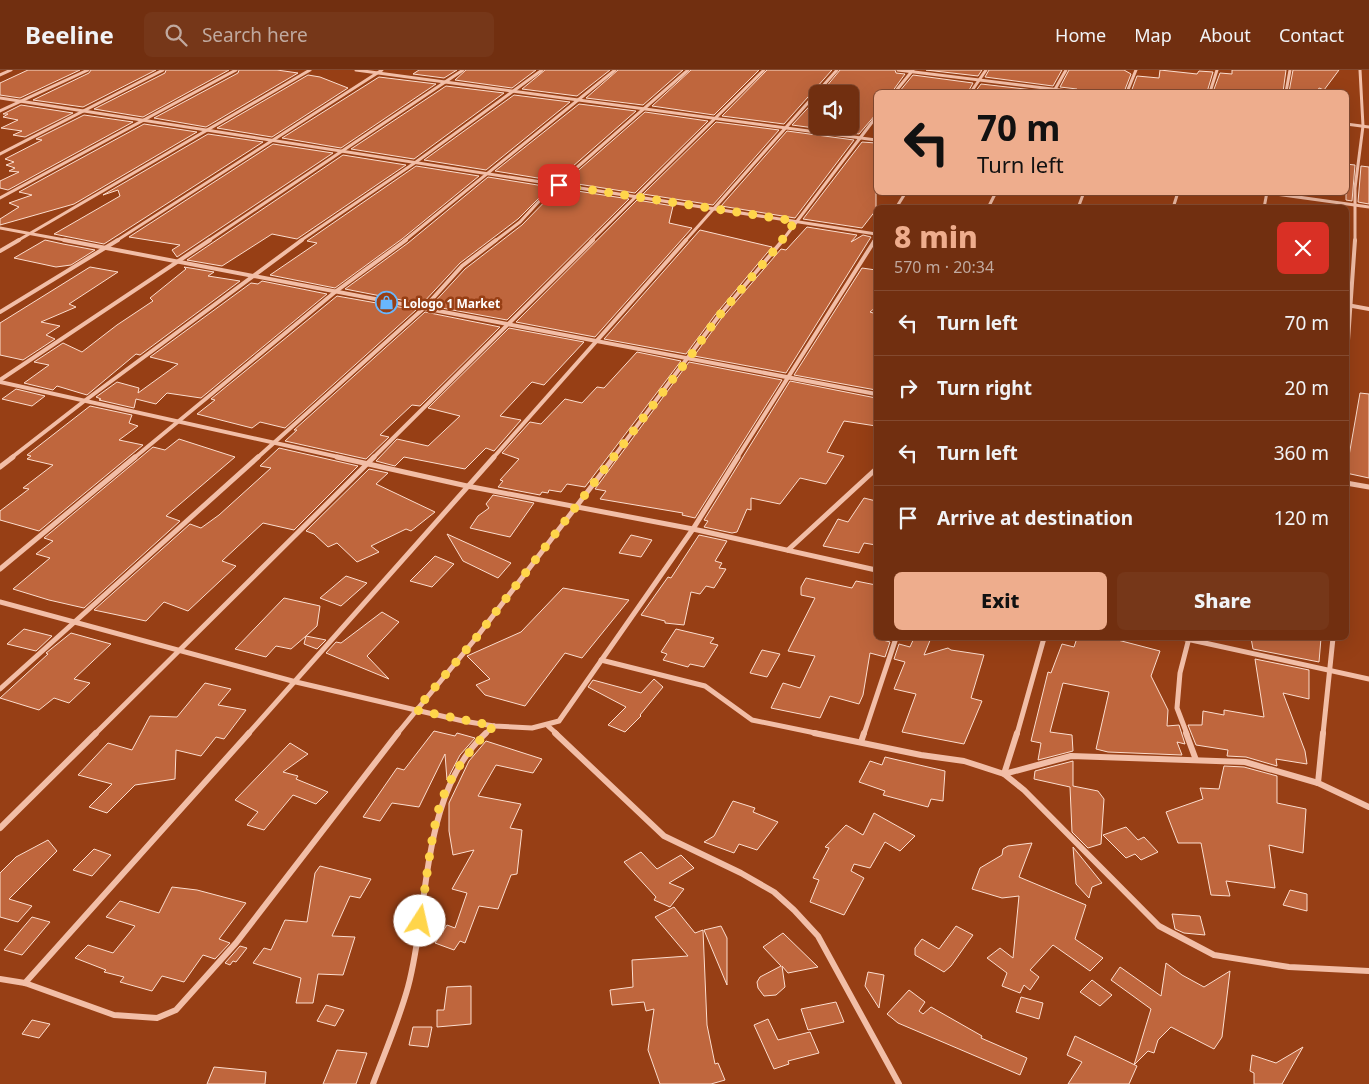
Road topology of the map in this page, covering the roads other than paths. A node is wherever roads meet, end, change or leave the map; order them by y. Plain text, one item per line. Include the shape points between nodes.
1 (11, 70) edge
2 (88, 70) edge
3 (163, 70) edge
4 (236, 70) edge
5 (310, 70) edge
6 (356, 70) edge
7 (382, 70) edge
8 (463, 70) edge
9 (542, 70) edge
10 (615, 70) edge
11 (688, 70) edge
12 (764, 70) edge
13 (837, 70) edge
14 (898, 70) edge
15 (986, 70) edge
16 (1066, 70) edge
17 (1136, 70) edge
18 (1217, 70) edge
19 (1290, 70) edge
20 (1360, 70) edge
21 (913, 71) edge
22 (377, 73) junction
23 (0, 75) edge
24 (979, 80) junction
25 (445, 82) junction
26 (897, 90) edge
27 (972, 90) edge
28 (1047, 90) edge
29 (1055, 90) edge
30 (1128, 90) edge
31 (1211, 90) edge
32 (1286, 90) edge
33 (512, 92) junction
34 (0, 98) edge
35 (578, 100) junction
36 (21, 101) junction
37 (643, 109) junction
38 (0, 111) edge
39 (81, 112) junction
40 (715, 118) junction
41 (874, 120) edge
42 (139, 121) junction
43 (1349, 124) edge
44 (1363, 126) junction
45 (1369, 126) edge
46 (786, 128) junction
47 (207, 130) junction
48 (861, 138) junction
49 (272, 140) junction
50 (874, 140) edge
51 (341, 150) junction
52 (0, 154) edge
53 (416, 162) junction
54 (486, 174) junction
55 (559, 185) junction
56 (1282, 195) edge
57 (636, 197) junction
58 (0, 198) edge
59 (1355, 205) junction
60 (1369, 207) edge
61 (714, 209) junction
62 (795, 221) junction
63 (0, 228) edge
64 (31, 234) junction
65 (874, 234) edge
66 (874, 241) edge
67 (106, 248) junction
68 (0, 251) edge
69 (179, 262) junction
70 (254, 276) junction
71 (335, 292) junction
72 (1349, 296) edge
73 (1349, 305) edge
74 (424, 308) junction
75 (1369, 309) edge
76 (0, 312) edge
77 (508, 324) junction
78 (597, 341) junction
79 (689, 358) junction
80 (788, 377) junction
81 (0, 381) edge
82 (874, 394) edge
83 (82, 402) junction
84 (178, 423) junction
85 (275, 442) junction
86 (368, 463) junction
87 (0, 468) edge
88 (874, 472) edge
89 (1349, 484) edge
90 (468, 486) junction
91 (1369, 487) edge
92 (577, 506) junction
93 (693, 529) junction
94 (788, 550) junction
95 (0, 568) edge
96 (874, 570) edge
97 (0, 602) edge
98 (72, 622) junction
99 (895, 640) edge
100 (1043, 640) edge
101 (1188, 640) edge
102 (1198, 640) edge
103 (1333, 640) edge
104 (179, 650) junction
105 (601, 660) junction
106 (1331, 671) junction
107 (1369, 679) edge
108 (296, 682) junction
109 (0, 689) edge
110 (416, 710) junction
111 (494, 726) junction
112 (548, 726) junction
113 (861, 742) junction
114 (1196, 760) junction
115 (1004, 774) junction
116 (1318, 783) junction
117 (1369, 807) edge
118 (0, 828) edge
119 (1369, 971) edge
120 (0, 979) edge
121 (25, 983) junction
122 (373, 1084) edge
123 (899, 1084) edge

1 - 23 street
2 - 36 street
3 - 39 street
4 - 42 street
5 - 47 street
6 - 22 street
7 - 22 street
8 - 25 street
9 - 33 street
10 - 35 street
11 - 37 street
12 - 40 street
13 - 46 street
14 - 21 street
15 - 24 street
16 - 29 street
17 - 30 street
18 - 31 street
19 - 32 street
20 - 44 street
21 - 24 street
21 - 26 street
22 - 25 street
22 - 49 street
24 - 27 street
24 - 28 street
25 - 33 street
25 - 51 street
33 - 35 street
33 - 53 street
34 - 36 street
35 - 37 street
35 - 54 street
36 - 38 street
36 - 39 street
37 - 40 street
37 - 55 street
39 - 42 street
39 - 52 street
40 - 46 street
40 - 57 street
41 - 48 street
42 - 47 street
42 - 58 street
43 - 44 street
44 - 45 street
44 - 59 street
46 - 48 street
46 - 61 street
47 - 49 street
47 - 64 street
48 - 50 street
48 - 62 street
49 - 51 street
49 - 67 street
51 - 53 street
51 - 69 street
53 - 54 street
53 - 70 street
54 - 55 street
54 - 71 street via 397,247
55 - 57 street
55 - 74 street via 520,222 462,266
56 - 59 street
57 - 61 street
57 - 77 street
59 - 60 street
59 - 72 street via 1356,232
61 - 62 street
61 - 78 street
62 - 65 street
62 - 79 street
63 - 64 street
64 - 67 street
64 - 68 street
66 - 80 street
67 - 69 street
67 - 76 street
69 - 70 street
69 - 81 street
70 - 71 street
70 - 83 street
71 - 74 street
71 - 84 street
73 - 75 street
74 - 77 street
74 - 85 street
77 - 78 street
77 - 86 street
78 - 79 street
78 - 90 street
79 - 80 street
79 - 92 street
80 - 82 street
80 - 93 street
81 - 83 street
83 - 84 street
83 - 87 street
84 - 85 street
84 - 95 street
85 - 86 street
85 - 98 street
86 - 90 street
86 - 104 street
88 - 94 street
89 - 91 street
90 - 92 street
90 - 108 street
92 - 93 street
92 - 110 street
93 - 94 street
93 - 105 street
94 - 96 street
97 - 98 street
98 - 104 street
98 - 109 street
99 - 113 street
100 - 115 street
101 - 114 street via 1180,673 1177,708
102 - 106 street
103 - 106 street
104 - 108 street
104 - 118 street
105 - 112 street via 558,721
105 - 113 street via 705,686 752,720
106 - 107 street
106 - 116 street
108 - 110 street
108 - 121 street
110 - 111 street
110 - 121 street via 236,943 176,1010 157,1018 114,1015
111 - 112 street
111 - 122 street via 474,744 456,771 440,807 408,987
112 - 123 street via 664,836 774,892 794,910 818,936
113 - 115 street via 964,761
114 - 115 street via 1072,756
114 - 116 street via 1245,762
115 - 119 street via 1024,790 1159,926 1214,955 1289,967
116 - 117 street
120 - 121 street

